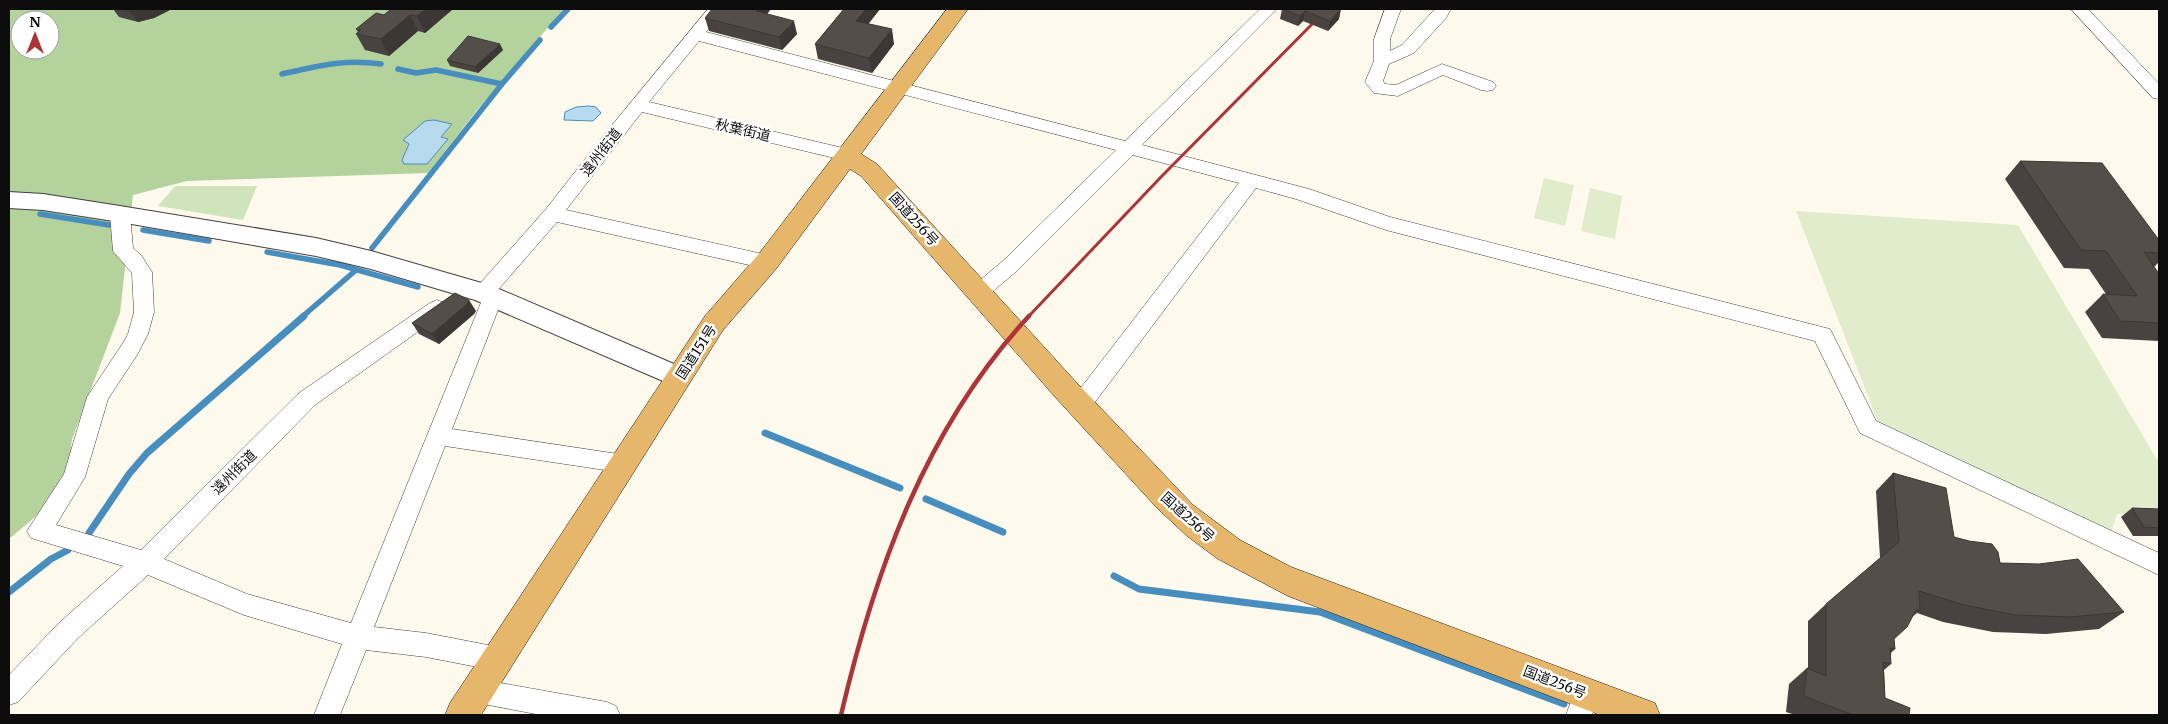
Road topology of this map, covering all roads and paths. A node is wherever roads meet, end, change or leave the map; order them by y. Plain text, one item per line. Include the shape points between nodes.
1 (716, 9) edge
2 (958, 9) edge
3 (1270, 9) edge
4 (1393, 9) edge
5 (1444, 9) edge
6 (2079, 9) edge
7 (696, 35) junction
8 (1382, 61) junction
9 (1487, 86) dead end
10 (898, 87) junction
11 (2159, 94) edge
12 (638, 105) junction
13 (1130, 147) junction
14 (847, 155) junction
15 (1251, 181) junction
16 (9, 200) edge
17 (120, 214) junction
18 (553, 214) junction
19 (768, 262) junction
20 (979, 292) junction
21 (481, 293) junction
22 (680, 377) junction
23 (1080, 404) junction
24 (438, 436) junction
25 (625, 464) junction
26 (145, 562) junction
27 (2159, 564) edge
28 (358, 637) junction
29 (498, 659) junction
30 (478, 691) junction
31 (9, 693) edge
32 (1582, 705) edge
33 (327, 715) edge
34 (462, 715) edge
35 (607, 715) edge
36 (1643, 715) edge

1 - 7 street, 遠州街道
2 - 10 highway, 国道151号
3 - 13 street
4 - 8 street via 1382,40
5 - 8 street via 1408,49
6 - 11 street
7 - 10 street
7 - 12 street, 遠州街道
8 - 9 street via 1374,82 1389,92 1406,88 1442,69
10 - 13 street
10 - 14 highway, 国道151号
12 - 14 street, 秋葉街道
12 - 18 street, 遠州街道
13 - 15 street
13 - 20 street via 1012,265
14 - 19 highway, 国道151号
14 - 20 highway, 国道256号 via 869,170
15 - 23 street
15 - 27 street via 1302,194 1386,223 1824,335 1868,427
16 - 17 street
17 - 21 street via 316,247
17 - 26 street via 123,251 142,272 144,312 130,349 98,398 74,477 39,531
18 - 19 street
18 - 21 street, 遠州街道
19 - 22 highway, 国道151号 via 714,323
20 - 23 highway, 国道256号
21 - 22 street
21 - 24 street, 遠州街道
21 - 26 street, 遠州街道 via 308,399
22 - 25 highway, 国道151号
23 - 32 highway, 国道256号 via 1182,514 1213,541 1250,563 1300,586
24 - 25 street
24 - 28 street, 遠州街道
25 - 29 highway, 国道151号
26 - 28 street via 244,604
26 - 31 street, 遠州街道 via 69,630
28 - 29 street via 426,645
28 - 33 street, 遠州街道
29 - 30 highway, 国道151号
30 - 34 highway, 国道151号
30 - 35 street
32 - 36 highway, 国道256号

